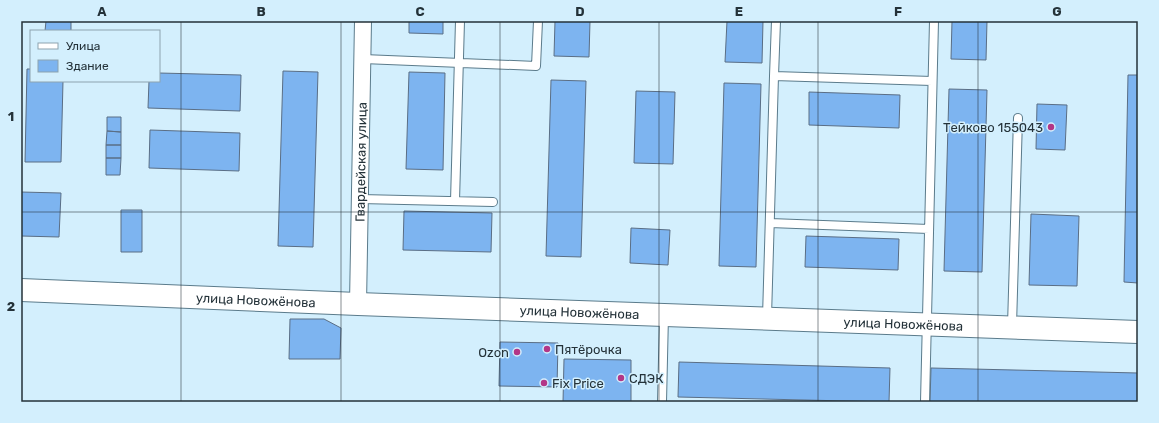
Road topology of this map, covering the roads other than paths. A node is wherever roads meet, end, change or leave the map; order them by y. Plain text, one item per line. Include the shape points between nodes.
1 (363, 21) edge
2 (460, 21) edge
3 (538, 21) edge
4 (776, 21) edge
5 (934, 21) edge
6 (362, 59) junction
7 (459, 63) junction
8 (774, 76) junction
9 (932, 81) junction
10 (1018, 118) dead end
11 (360, 199) junction
12 (455, 201) junction
13 (493, 202) dead end
14 (770, 224) junction
15 (929, 229) junction
16 (21, 290) edge
17 (358, 304) junction
18 (664, 315) junction
19 (767, 318) junction
20 (927, 324) junction
21 (1012, 327) junction
22 (1138, 332) edge
23 (662, 402) edge
24 (925, 402) edge

1 - 6 street, Гвардейская улица
2 - 7 lane
3 - 7 lane via 536,66
4 - 8 lane
5 - 9 lane
6 - 7 lane
6 - 11 street, Гвардейская улица
7 - 12 lane
8 - 9 lane
8 - 14 lane
9 - 15 lane
10 - 21 lane
11 - 12 lane
11 - 17 street, Гвардейская улица
12 - 13 lane
14 - 15 lane
14 - 19 lane
15 - 20 lane
16 - 17 street, улица Новожёнова
17 - 18 street, улица Новожёнова
18 - 19 street, улица Новожёнова
18 - 23 lane
19 - 20 street, улица Новожёнова
20 - 21 street, улица Новожёнова
20 - 24 lane
21 - 22 street, улица Новожёнова

